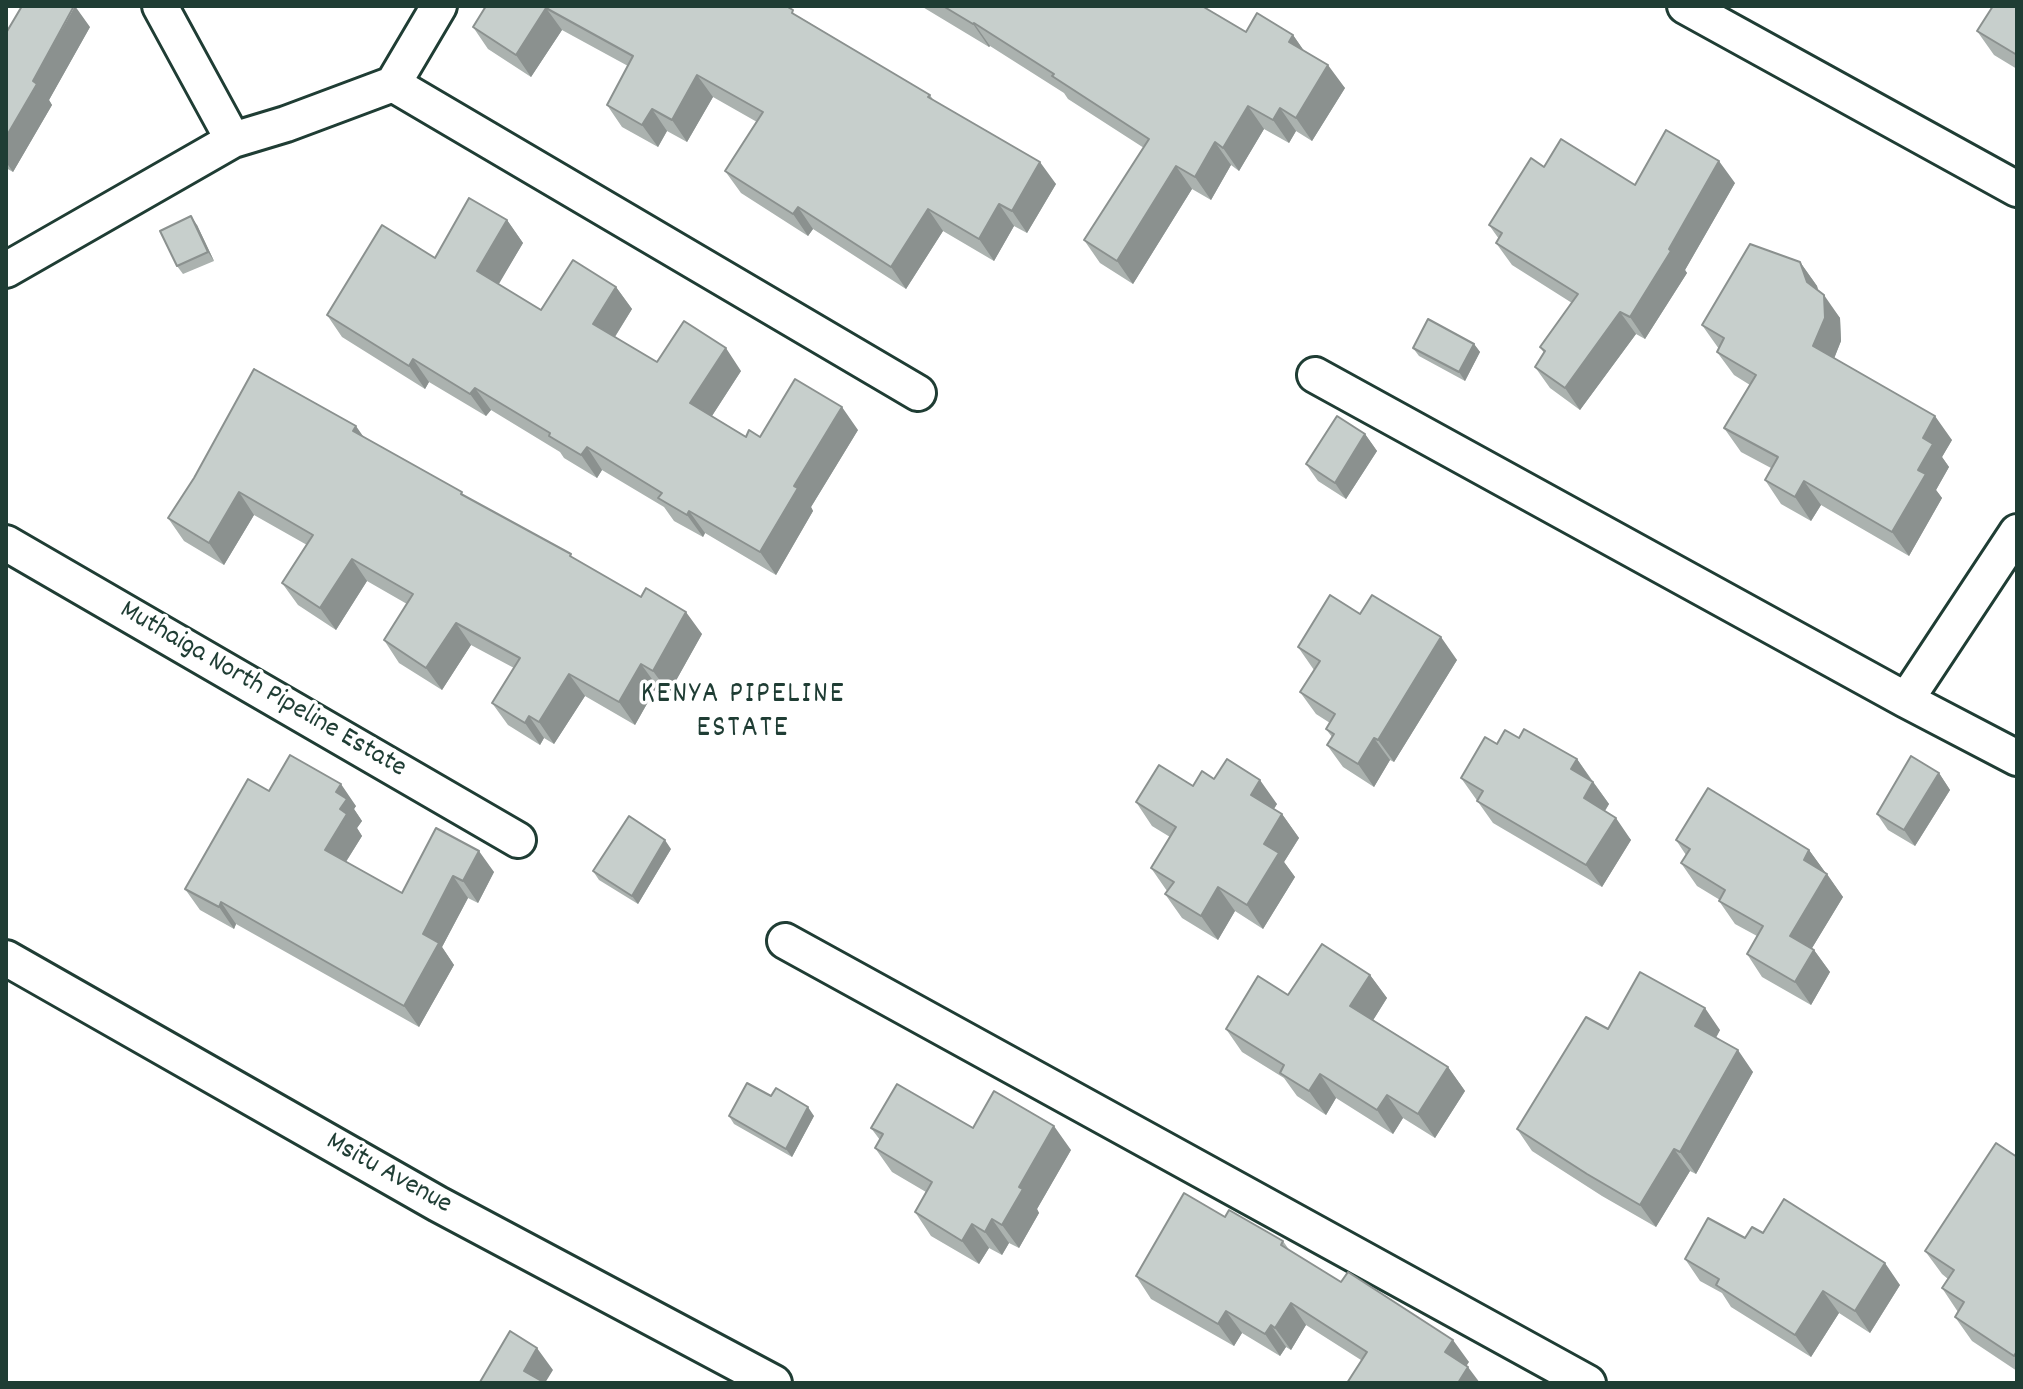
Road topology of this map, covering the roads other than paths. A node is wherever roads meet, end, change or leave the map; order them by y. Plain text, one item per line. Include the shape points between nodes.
1 (160, 6) edge
2 (439, 6) edge
3 (1685, 6) edge
4 (393, 84) junction
5 (233, 140) junction
6 (2017, 189) edge
7 (6, 270) edge
8 (1315, 375) dead end
9 (918, 393) dead end
10 (2017, 532) edge
11 (6, 543) edge
12 (1906, 700) junction
13 (2017, 758) edge
14 (518, 840) dead end
15 (785, 941) dead end
16 (6, 958) edge
17 (774, 1383) edge
18 (1588, 1383) edge

1 - 5 street
2 - 4 street
3 - 6 street
4 - 5 street
4 - 9 street
5 - 7 street
8 - 12 street
10 - 12 street
11 - 14 street, Muthaiga North Pipeline Estate
12 - 13 street
15 - 18 street
16 - 17 street, Msitu Avenue via 438,1204

